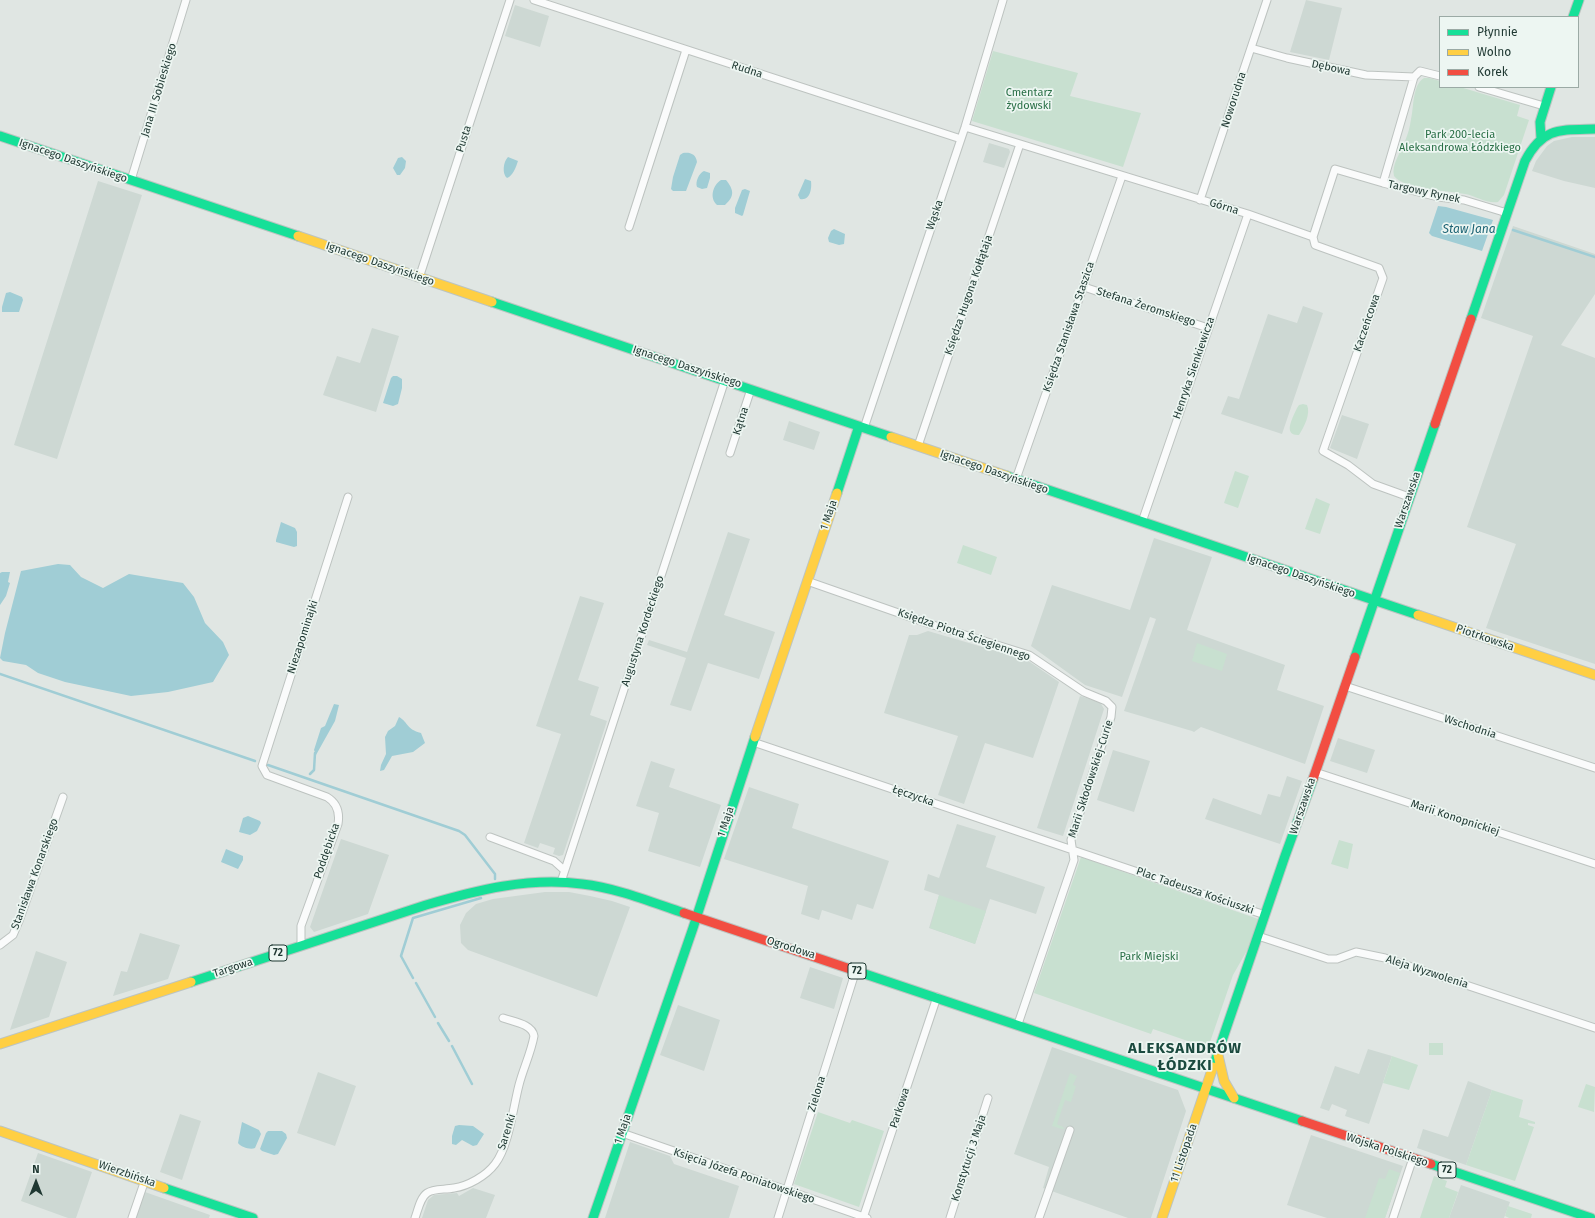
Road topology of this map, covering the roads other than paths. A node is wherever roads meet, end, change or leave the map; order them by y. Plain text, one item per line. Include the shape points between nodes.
1 (186, 0) edge
2 (510, 0) edge
3 (534, 0) edge
4 (1003, 0) edge
5 (1266, 0) edge
6 (1579, 0) edge
7 (1573, 16) edge
8 (1251, 48) junction
9 (686, 50) junction
10 (1439, 76) edge
11 (1414, 77) junction
12 (1482, 88) edge
13 (1551, 88) edge
14 (1544, 106) junction
15 (965, 127) junction
16 (1595, 129) edge
17 (0, 136) edge
18 (1541, 138) junction
19 (961, 139) junction
20 (1020, 144) junction
21 (1122, 176) junction
22 (131, 180) junction
23 (1383, 183) junction
24 (1200, 200) junction
25 (1507, 213) junction
26 (1248, 214) junction
27 (629, 227) dead end
28 (1313, 237) junction
29 (419, 278) junction
30 (1084, 286) junction
31 (1208, 328) junction
32 (725, 380) junction
33 (751, 389) junction
34 (861, 427) junction
35 (918, 446) junction
36 (730, 453) dead end
37 (1016, 479) junction
38 (348, 497) dead end
39 (1409, 497) junction
40 (1142, 522) junction
41 (807, 581) junction
42 (1374, 601) junction
43 (1595, 676) edge
44 (1345, 686) junction
45 (1112, 708) joint
46 (753, 742) junction
47 (1595, 768) edge
48 (1315, 772) junction
49 (267, 775) joint
50 (63, 797) dead end
51 (490, 837) dead end
52 (1072, 850) junction
53 (1595, 864) edge
54 (564, 870) junction
55 (561, 882) junction
56 (1265, 915) junction
57 (696, 917) junction
58 (1258, 936) junction
59 (0, 945) edge
60 (301, 946) junction
61 (856, 970) junction
62 (936, 997) junction
63 (503, 1018) dead end
64 (1018, 1024) junction
65 (1595, 1028) edge
66 (0, 1044) edge
67 (1218, 1054) junction
68 (1206, 1088) junction
69 (988, 1098) dead end
70 (1234, 1098) junction
71 (1070, 1130) dead end
72 (0, 1131) edge
73 (622, 1133) junction
74 (1413, 1158) junction
75 (144, 1180) junction
76 (787, 1190) junction
77 (132, 1218) edge
78 (253, 1218) edge
79 (416, 1218) edge
80 (592, 1218) edge
81 (778, 1218) edge
82 (864, 1218) edge
83 (950, 1218) edge
84 (1039, 1218) edge
85 (1162, 1218) edge
86 (1393, 1218) edge
87 (1590, 1218) edge

1 - 22 street, Jana III Sobieskiego
2 - 29 street, Pusta
3 - 9 street, Rudna
4 - 15 street, Wąska
5 - 8 street, Noworudna
6 - 7 street
8 - 11 street, Dębowa via 1366,75
8 - 24 street, Noworudna
9 - 19 street, Rudna
9 - 27 street
10 - 11 street via 1420,71
11 - 23 street, Targowy Rynek
12 - 14 street
13 - 14 street
14 - 18 street via 1539,126
15 - 19 street, Wąska
15 - 20 street
16 - 18 street via 1560,130
17 - 22 street, Ignacego Daszyńskiego
18 - 25 street, Warszawska via 1532,147 1525,161
19 - 34 street, Wąska
20 - 21 street, Górna
20 - 35 street, Księdza Hugona Kołłątaja
21 - 24 street, Górna
21 - 30 street, Księdza Stanisława Staszica
22 - 29 street, Ignacego Daszyńskiego
23 - 25 street, Targowy Rynek via 1438,197 1464,200
23 - 28 street via 1335,169
24 - 26 street, Górna
25 - 39 street, Warszawska
26 - 28 street, Górna
26 - 31 street, Henryka Sienkiewicza
28 - 39 street, Kaczeńcowa via 1315,245 1379,268 1383,278 1323,451 1348,465 1373,484
29 - 32 street, Ignacego Daszyńskiego
30 - 31 street, Stefana Żeromskiego
30 - 37 street, Księdza Stanisława Staszica
31 - 40 street, Henryka Sienkiewicza
32 - 33 street, Ignacego Daszyńskiego
32 - 54 street, Augustyna Kordeckiego
33 - 34 street, Ignacego Daszyńskiego
33 - 36 street, Kątna
34 - 35 street, Ignacego Daszyńskiego
34 - 41 street, 1 Maja
35 - 37 street, Ignacego Daszyńskiego
37 - 40 street, Ignacego Daszyńskiego
38 - 49 street, Niezapominajki via 264,757 262,768
39 - 42 street, Warszawska
40 - 42 street, Ignacego Daszyńskiego
41 - 45 street, Księdza Piotra Ściegiennego via 1028,655 1084,692 1106,700
41 - 46 street, 1 Maja
42 - 43 street, Piotrkowska
42 - 44 street, Warszawska
44 - 47 street, Wschodnia
44 - 48 street, Warszawska
45 - 52 street, Marii Skłodowskiej-Curie via 1071,840
46 - 52 street, Łęczycka
46 - 57 street, 1 Maja
48 - 53 street, Marii Konopnickiej
48 - 56 street, Warszawska
49 - 60 street, Poddębicka via 327,797 338,808 338,824 301,926
50 - 59 street, Stanisława Konarskiego via 19,922 13,935
51 - 54 street via 554,861
52 - 56 street, Plac Tadeusza Kościuszki
52 - 64 street via 1074,860 1069,877
54 - 55 street, Augustyna Kordeckiego
55 - 57 street, Ogrodowa / 72 via 614,891
55 - 60 street, Targowa / 72 via 516,884 471,892
56 - 58 street, Plac Tadeusza Kościuszki
57 - 61 street, Ogrodowa / 72
57 - 73 street, 1 Maja
58 - 65 street, Aleja Wyzwolenia via 1328,959 1337,959 1356,952 1385,958
58 - 67 street, Plac Tadeusza Kościuszki
60 - 66 street, Targowa / 72
61 - 62 street, Ogrodowa / 72
61 - 76 street, Zielona
62 - 64 street, Ogrodowa / 72
62 - 82 street, Parkowa
63 - 79 street, Sarenki via 528,1026 534,1036 503,1147 496,1163 476,1179 461,1186 427,1194
64 - 68 street, 72
67 - 68 street, Plac Tadeusza Kościuszki
67 - 70 street via 1224,1081
68 - 70 street, Wojska Polskiego / 72
68 - 85 street, 11 Listopada
69 - 83 street, Konstytucji 3 Maja
70 - 74 street, Wojska Polskiego / 72
71 - 84 street
72 - 75 street, Wierzbińska
73 - 76 street, Księcia Józefa Poniatowskiego
73 - 80 street, 1 Maja
74 - 86 street
74 - 87 street, Wojska Polskiego / 72
75 - 77 street
75 - 78 street, Wierzbińska
76 - 81 street, Zielona
76 - 82 street, Księcia Józefa Poniatowskiego

